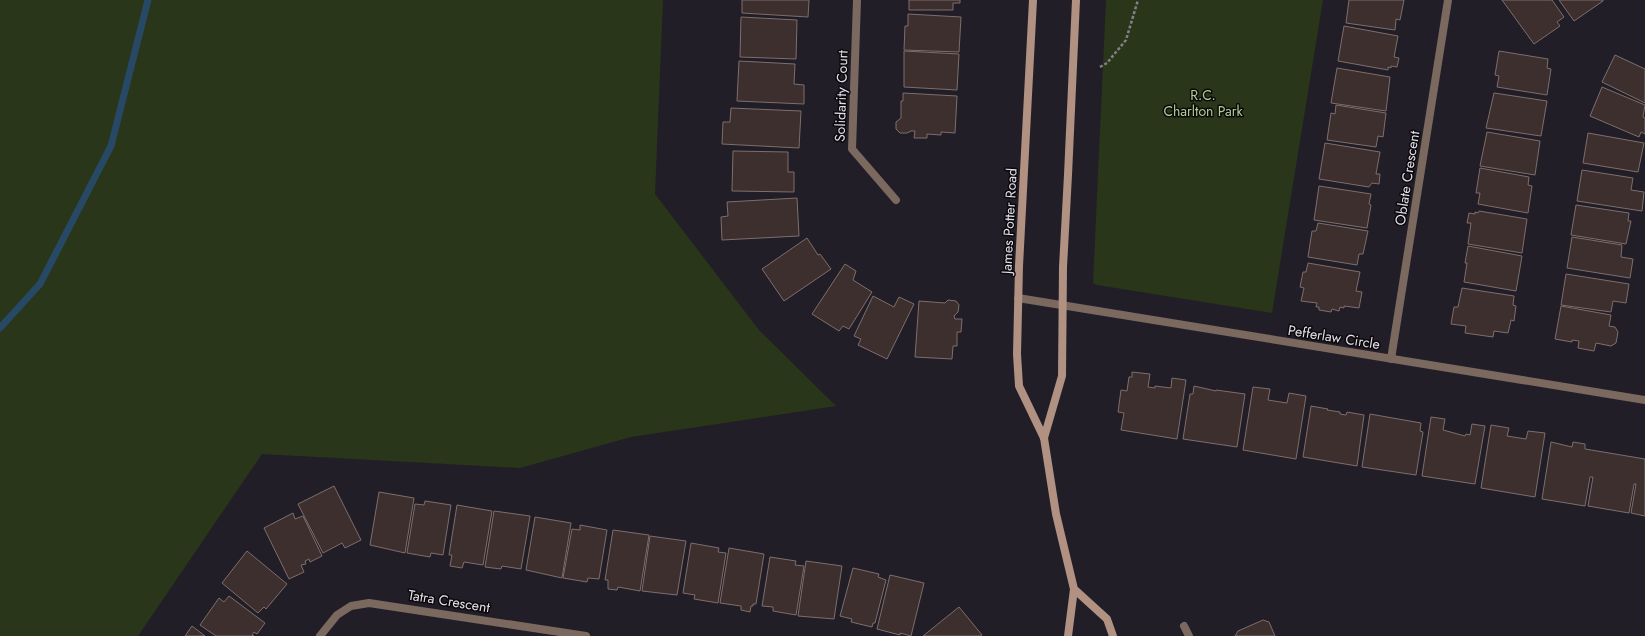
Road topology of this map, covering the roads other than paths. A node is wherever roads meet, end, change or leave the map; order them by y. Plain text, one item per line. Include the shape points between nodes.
1 (858, 0) edge
2 (1033, 0) edge
3 (1076, 0) edge
4 (1448, 0) edge
5 (896, 200) dead end
6 (1018, 298) junction
7 (1062, 305) junction
8 (1391, 359) junction
9 (1645, 400) edge
10 (1044, 438) junction
11 (1074, 589) junction
12 (1184, 626) dead end
13 (320, 636) edge
14 (586, 636) edge
15 (1068, 636) edge
16 (1113, 636) edge
17 (1188, 636) edge

1 - 5 street, Solidarity Court via 852,149
2 - 6 main road, James Potter Road
3 - 7 main road, James Potter Road
4 - 8 street, Oblate Crescent
6 - 7 street, Pefferlaw Circle
6 - 10 main road, James Potter Road via 1019,386
7 - 8 street, Pefferlaw Circle
7 - 10 main road, James Potter Road via 1062,376
8 - 9 street, Pefferlaw Circle
10 - 11 main road, James Potter Road via 1056,514
11 - 15 main road, James Potter Road
11 - 16 main road via 1107,619
12 - 17 street
13 - 14 street, Tatra Crescent via 337,615 351,606 369,603

